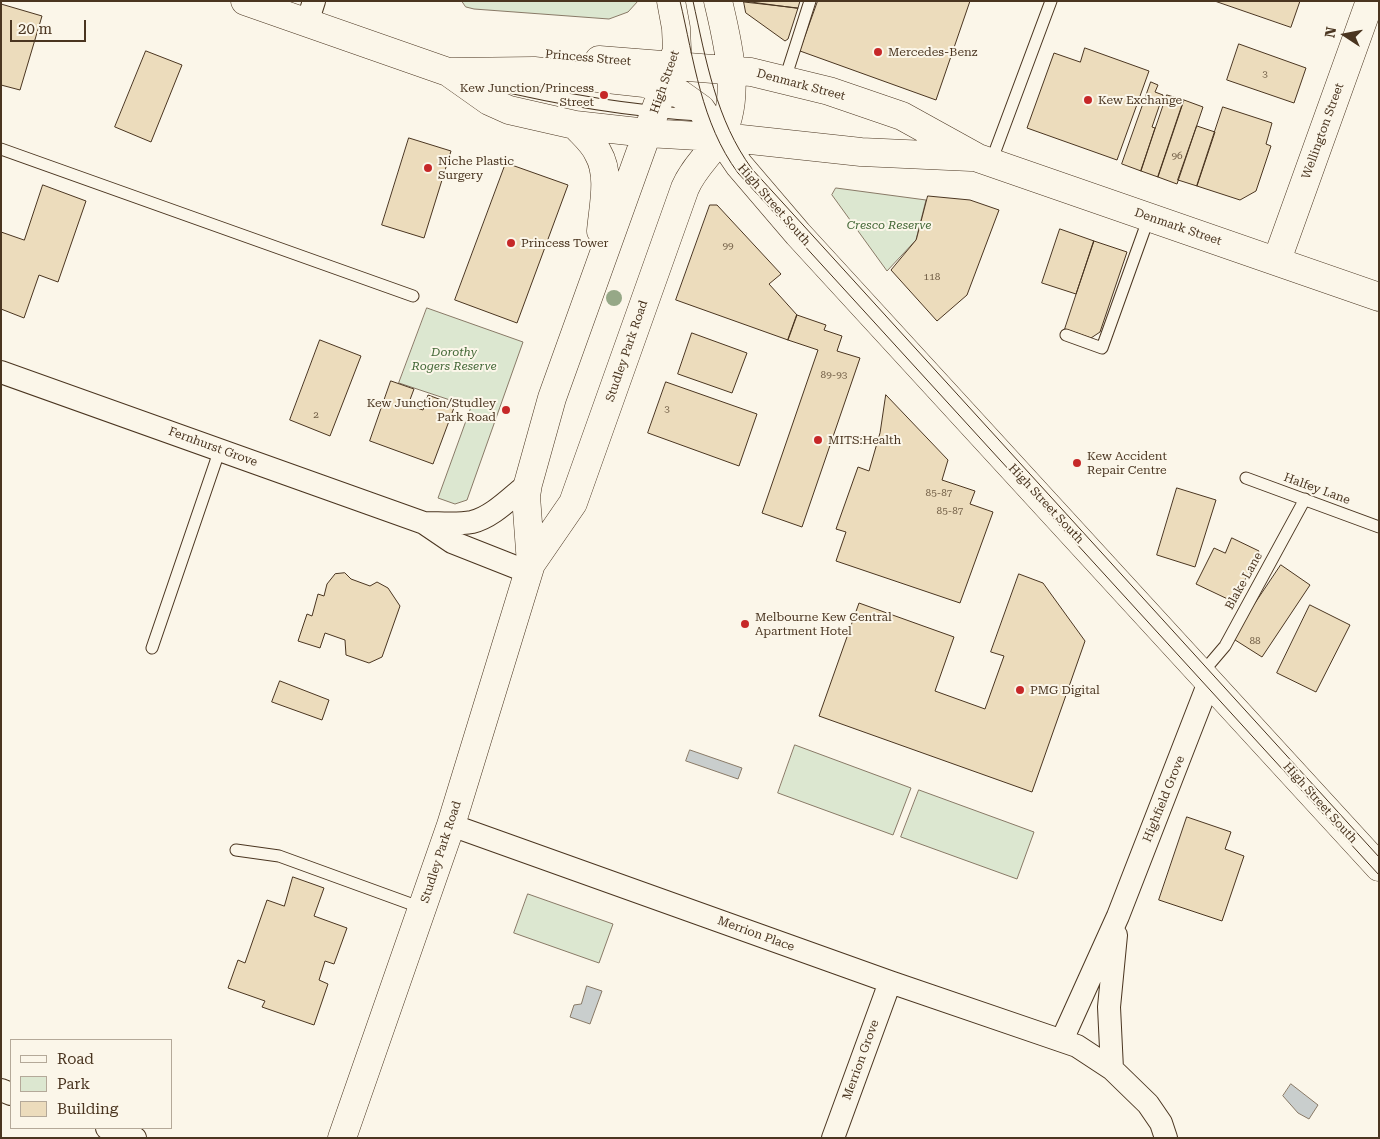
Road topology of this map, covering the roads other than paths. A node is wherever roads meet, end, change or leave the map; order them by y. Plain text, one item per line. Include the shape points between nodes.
1 (244, 1) edge
2 (671, 1) edge
3 (718, 1) edge
4 (810, 1) edge
5 (1051, 1) edge
6 (1370, 1) edge
7 (310, 12) edge
8 (731, 69) junction
9 (448, 72) junction
10 (785, 79) junction
11 (659, 100) junction
12 (717, 123) junction
13 (575, 125) junction
14 (1, 149) edge
15 (984, 160) junction
16 (1148, 217) junction
17 (1277, 260) junction
18 (600, 262) junction
19 (413, 296) dead end
20 (1379, 297) edge
21 (1066, 335) dead end
22 (1, 372) edge
23 (220, 450) junction
24 (1246, 478) dead end
25 (528, 484) junction
26 (1305, 499) junction
27 (424, 523) junction
28 (1379, 527) edge
29 (530, 568) junction
30 (152, 648) dead end
31 (1205, 677) junction
32 (451, 825) junction
33 (236, 850) dead end
34 (1379, 867) edge
35 (422, 908) junction
36 (1118, 916) junction
37 (890, 982) junction
38 (1062, 1040) junction
39 (1112, 1069) junction
40 (110, 1129) edge
41 (135, 1138) edge
42 (342, 1138) edge
43 (833, 1138) edge
44 (1166, 1138) edge

1 - 7 main road, Princess Street
2 - 11 main road, High Street via 678,38
3 - 8 main road
4 - 10 lane
5 - 15 lane
6 - 17 main road, Wellington Street
7 - 9 main road, Princess Street
8 - 10 main road, Denmark Street
8 - 11 main road, Princess Street
8 - 12 main road via 730,102
9 - 11 lane via 555,98
9 - 11 main road, Princess Street via 526,53
9 - 13 main road, Princess Street via 489,101 509,110
10 - 15 main road, Denmark Street via 889,110
11 - 12 main road, Princess Street
11 - 12 main road, High Street South via 691,100
11 - 13 main road, Princess Street
11 - 18 main road, Studley Park Road
12 - 15 main road, Denmark Street via 862,152
12 - 29 main road, Studley Park Road via 685,188 573,503
12 - 31 main road, High Street South via 739,165 798,234
13 - 18 main road via 595,146 604,169
14 - 19 lane
15 - 16 main road, Denmark Street
16 - 17 main road, Denmark Street
16 - 21 lane via 1102,348
17 - 20 main road, Denmark Street
18 - 25 main road, Studley Park Road via 552,398
22 - 23 street, Fernhurst Grove
23 - 27 street, Fernhurst Grove
23 - 30 lane
24 - 26 lane, Halfey Lane
25 - 27 street, Fernhurst Grove via 477,520
25 - 29 main road, Studley Park Road
26 - 28 lane, Halfey Lane
26 - 31 lane, Blake Lane
27 - 29 street, Fernhurst Grove via 458,544
29 - 32 main road, Studley Park Road
31 - 34 main road, High Street South
31 - 36 street, Highfield Grove
32 - 35 main road, Studley Park Road
32 - 37 street, Merrion Place
33 - 35 lane via 279,856
35 - 42 main road, Studley Park Road
36 - 38 street, Highfield Grove
36 - 39 street, Highfield Grove via 1108,1007
37 - 38 street, Merrion Place
37 - 43 street, Merrion Grove
38 - 39 street
39 - 44 street via 1148,1104 1161,1123
40 - 41 street

